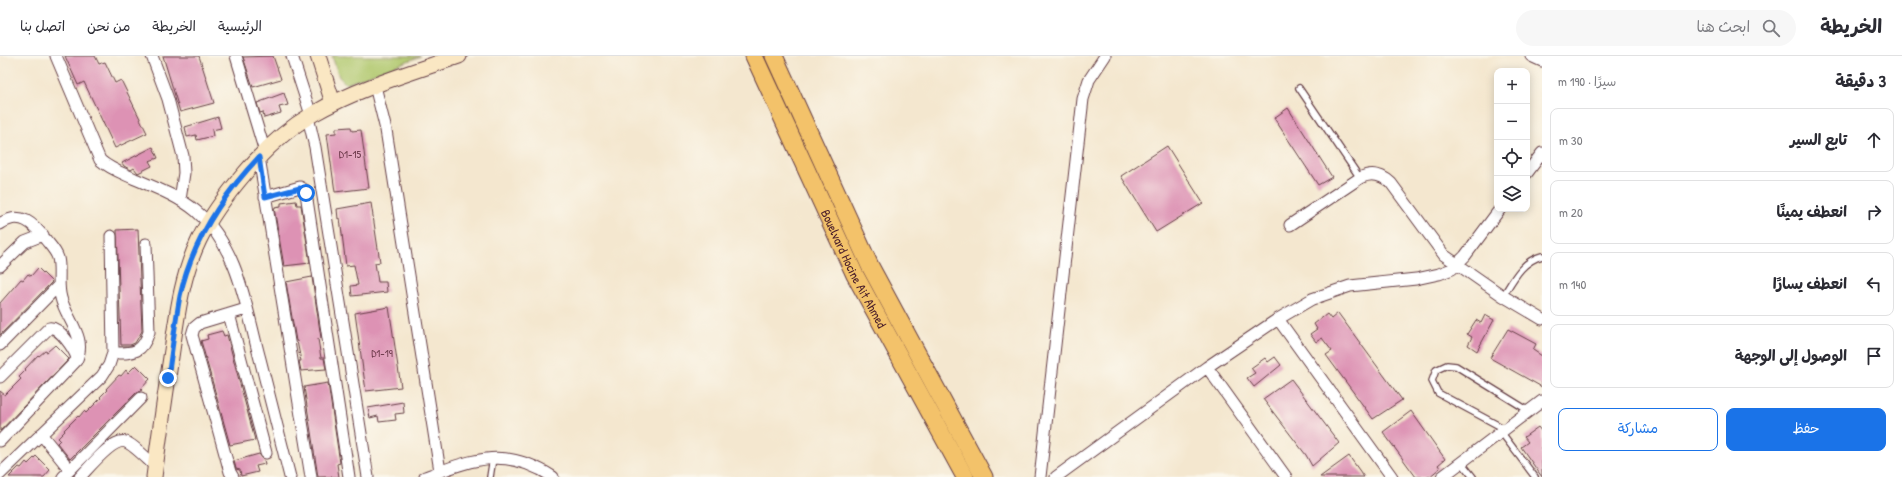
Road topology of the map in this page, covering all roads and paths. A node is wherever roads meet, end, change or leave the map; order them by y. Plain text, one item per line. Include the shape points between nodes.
1 (56, 56) edge
2 (152, 56) edge
3 (236, 56) edge
4 (292, 56) edge
5 (318, 56) edge
6 (459, 56) edge
7 (754, 56) edge
8 (774, 56) edge
9 (1104, 56) edge
10 (1531, 56) edge
11 (1542, 61) edge
12 (375, 86) junction
13 (1299, 88) dead end
14 (333, 103) junction
15 (310, 116) junction
16 (1542, 153) edge
17 (262, 154) junction
18 (1530, 169) edge
19 (1360, 178) junction
20 (265, 197) junction
21 (180, 200) junction
22 (1498, 212) edge
23 (208, 222) junction
24 (0, 224) edge
25 (1290, 226) dead end
26 (43, 235) junction
27 (111, 236) dead end
28 (146, 244) dead end
29 (1542, 256) edge
30 (1457, 265) junction
31 (0, 266) edge
32 (58, 286) junction
33 (1503, 296) junction
34 (246, 309) junction
35 (229, 314) junction
36 (1278, 319) junction
37 (1542, 319) edge
38 (0, 345) edge
39 (113, 353) junction
40 (77, 358) junction
41 (1207, 367) junction
42 (0, 377) edge
43 (141, 398) dead end
44 (1542, 401) edge
45 (1529, 411) junction
46 (1503, 431) junction
47 (41, 434) junction
48 (0, 441) edge
49 (266, 453) dead end
50 (493, 458) junction
51 (1461, 462) junction
52 (154, 471) edge
53 (440, 471) junction
54 (66, 473) edge
55 (0, 474) edge
56 (80, 477) edge
57 (234, 477) edge
58 (290, 477) edge
59 (311, 477) edge
60 (349, 477) edge
61 (368, 477) edge
62 (425, 477) edge
63 (490, 477) edge
64 (553, 477) edge
65 (965, 477) edge
66 (984, 477) edge
67 (1040, 477) edge
68 (1056, 477) edge
69 (1286, 477) edge
70 (1392, 477) edge
71 (1442, 477) edge
72 (1473, 477) edge
73 (1535, 477) edge

1 - 21 street via 100,160 112,169
2 - 21 street via 168,99 183,156 184,173
3 - 17 street
4 - 15 street
5 - 14 street
6 - 12 street
7 - 65 main road, Bouelvard Hocine Ait Ahmed via 855,275
8 - 66 main road via 870,266
9 - 67 street via 1089,80 1083,100
10 - 11 street
12 - 14 street
12 - 53 street via 386,130
13 - 19 lane
14 - 15 street
15 - 17 street via 292,127
15 - 61 street
16 - 18 street
17 - 20 street
17 - 23 street via 234,186
19 - 25 street
19 - 30 street via 1376,174 1387,179 1438,249
20 - 59 street
20 - 60 street via 300,188 306,193
21 - 23 street
22 - 30 street
23 - 34 street via 218,234 233,262
23 - 52 street via 191,259 180,296
24 - 26 street via 14,218 25,220
26 - 31 street via 25,242
26 - 32 street via 58,257
27 - 39 street
28 - 39 street via 149,332 145,343 138,351
29 - 33 lane via 1521,269
30 - 33 street
30 - 36 street via 1439,274 1416,279 1365,283 1336,290 1312,299
32 - 38 street
32 - 40 street via 62,304 79,338 80,349
33 - 37 street
34 - 35 street
34 - 58 street
35 - 49 street
35 - 57 street via 200,323 194,328 192,335 230,472
36 - 41 street
36 - 70 street
39 - 47 street via 102,376
40 - 42 street via 72,348 52,327
40 - 48 street
41 - 68 street
41 - 69 street
43 - 54 street
44 - 45 street
45 - 46 street
45 - 46 lane via 1456,366 1447,365 1436,370 1432,381 1438,392
46 - 51 street
46 - 73 lane
47 - 54 street
47 - 55 street
50 - 53 street via 479,459
50 - 63 lane
50 - 64 street via 518,460
51 - 71 street
51 - 72 lane
52 - 56 street via 127,442 120,441 112,444
53 - 62 street

